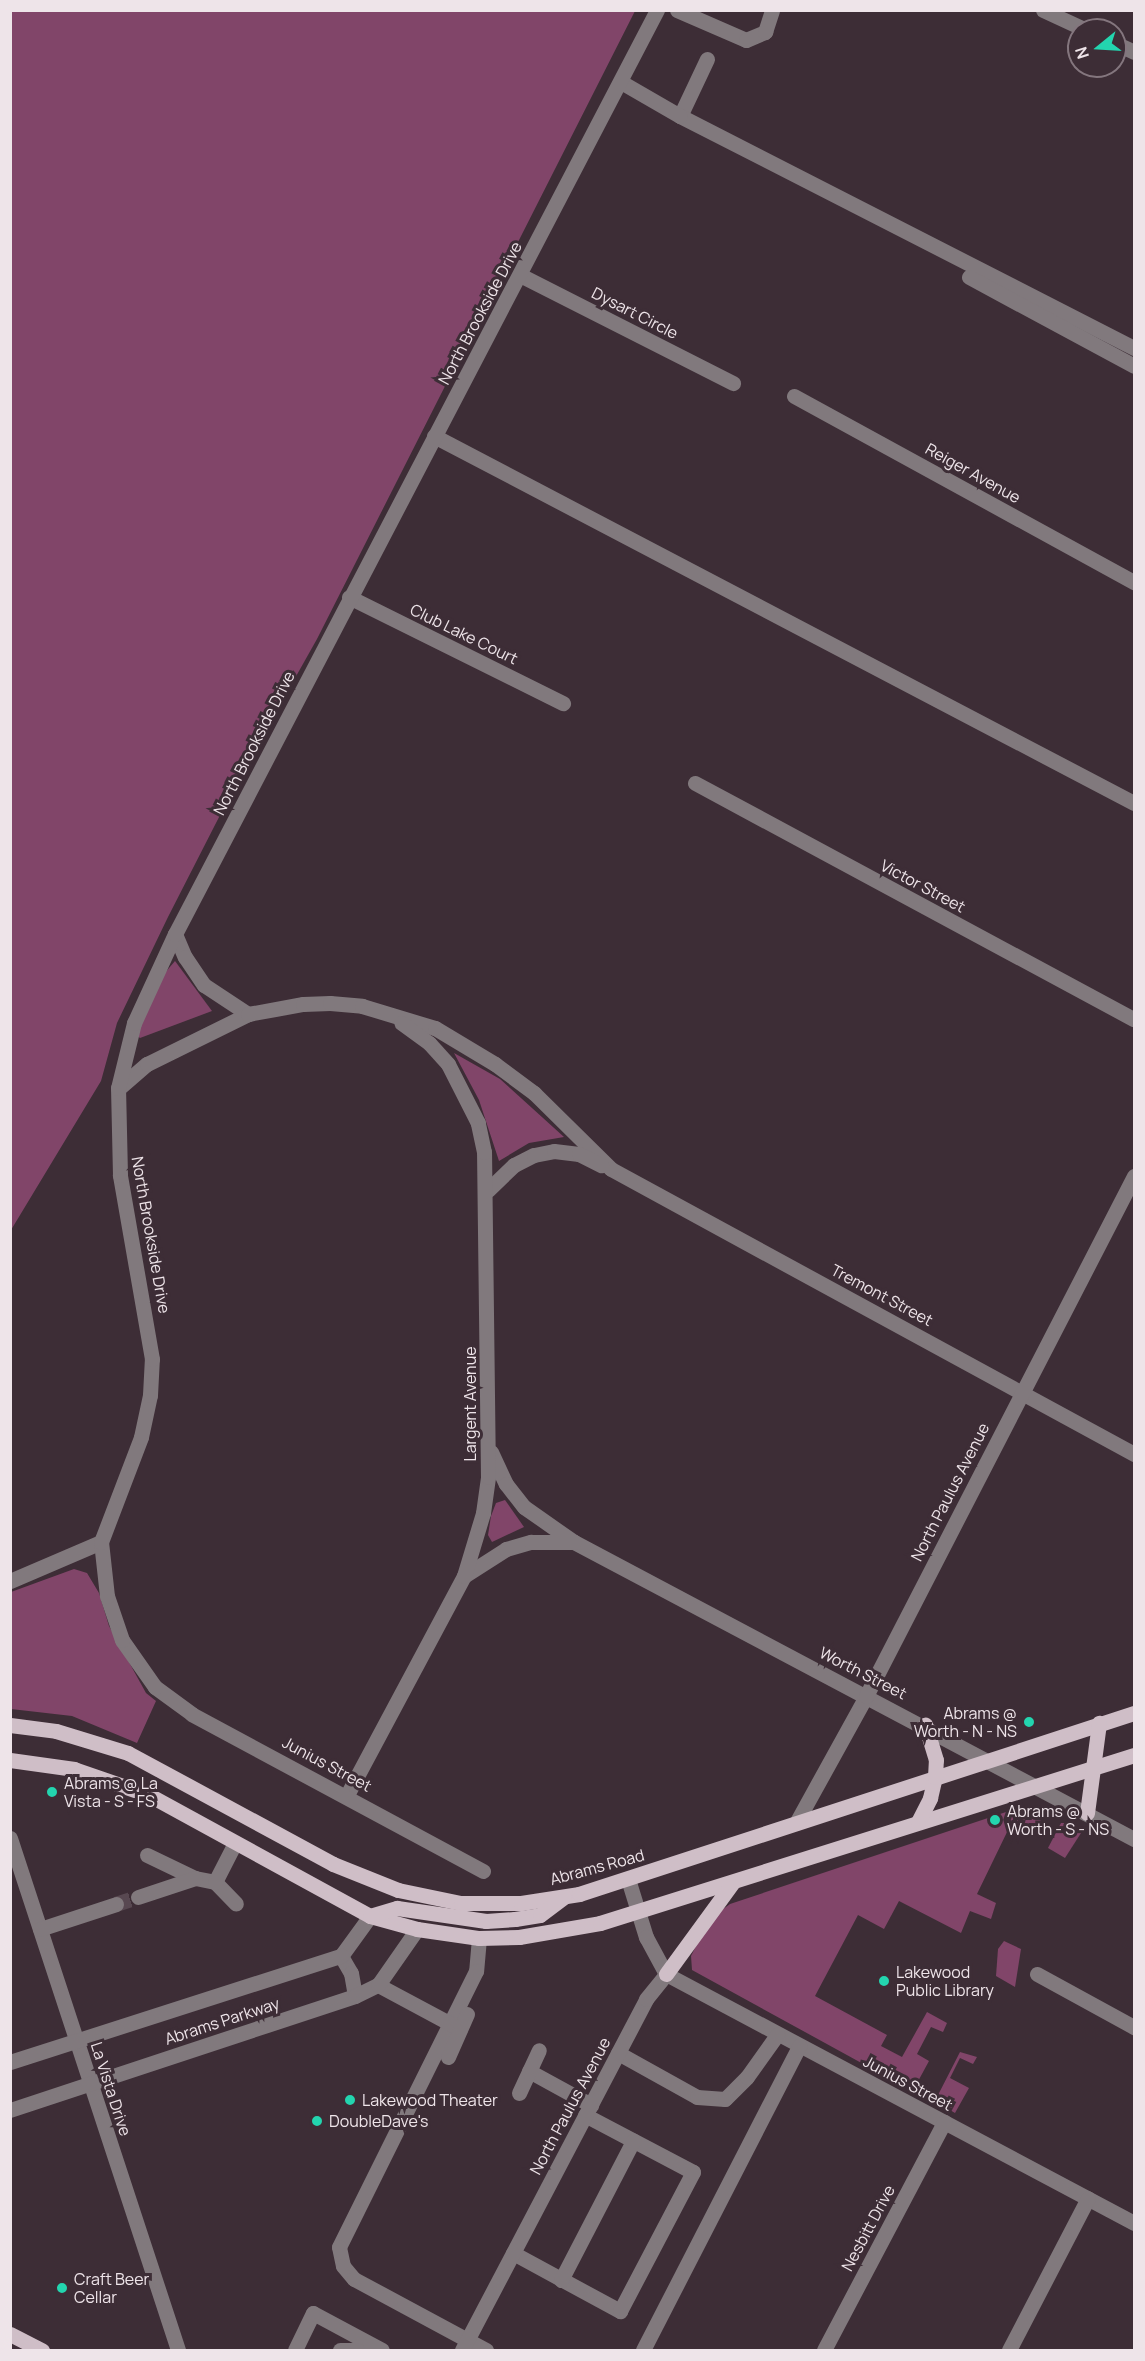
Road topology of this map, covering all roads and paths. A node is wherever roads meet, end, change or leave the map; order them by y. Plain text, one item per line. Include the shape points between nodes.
1 (657, 10) edge
2 (677, 10) edge
3 (772, 10) edge
4 (1043, 10) edge
5 (1067, 21) edge
6 (707, 58) dead end
7 (621, 82) junction
8 (680, 116) junction
9 (520, 274) junction
10 (969, 277) dead end
11 (1134, 348) edge
12 (1134, 366) edge
13 (733, 383) dead end
14 (794, 396) dead end
15 (434, 436) junction
16 (1134, 582) edge
17 (349, 597) junction
18 (563, 703) dead end
19 (695, 783) dead end
20 (1134, 803) edge
21 (176, 934) junction
22 (248, 1014) junction
23 (392, 1016) junction
24 (1134, 1019) edge
25 (118, 1088) junction
26 (611, 1169) junction
27 (1134, 1176) edge
28 (488, 1190) junction
29 (1022, 1392) junction
30 (489, 1449) junction
31 (1134, 1454) edge
32 (102, 1542) junction
33 (574, 1542) junction
34 (464, 1576) junction
35 (10, 1581) edge
36 (155, 1687) joint
37 (866, 1696) junction
38 (1134, 1713) edge
39 (1099, 1723) junction
40 (10, 1725) edge
41 (924, 1725) junction
42 (1134, 1755) edge
43 (10, 1760) edge
44 (989, 1760) junction
45 (1094, 1767) junction
46 (935, 1777) junction
47 (1036, 1785) junction
48 (347, 1795) junction
49 (1087, 1813) junction
50 (918, 1822) junction
51 (796, 1823) junction
52 (10, 1838) edge
53 (1134, 1839) edge
54 (235, 1843) junction
55 (147, 1855) dead end
56 (483, 1871) dead end
57 (195, 1878) junction
58 (628, 1879) junction
59 (215, 1882) junction
60 (733, 1882) junction
61 (138, 1897) tunnel mouth
62 (564, 1897) junction
63 (116, 1904) tunnel mouth
64 (236, 1904) dead end
65 (638, 1912) junction
66 (370, 1916) junction
67 (40, 1929) junction
68 (417, 1929) junction
69 (479, 1938) junction
70 (341, 1956) junction
71 (666, 1974) junction
72 (1037, 1974) dead end
73 (378, 1985) junction
74 (355, 1996) junction
75 (467, 2014) dead end
76 (455, 2026) junction
77 (1134, 2027) edge
78 (777, 2035) junction
79 (77, 2042) junction
80 (799, 2046) junction
81 (539, 2050) dead end
82 (618, 2053) junction
83 (448, 2057) dead end
84 (10, 2062) edge
85 (529, 2071) junction
86 (90, 2083) junction
87 (519, 2093) dead end
88 (10, 2110) edge
89 (588, 2110) junction
90 (944, 2122) junction
91 (633, 2141) junction
92 (1088, 2198) junction
93 (1134, 2223) edge
94 (513, 2253) junction
95 (561, 2280) junction
96 (10, 2334) edge
97 (465, 2346) edge
98 (42, 2350) edge
99 (178, 2350) edge
100 (295, 2350) edge
101 (340, 2350) edge
102 (357, 2350) edge
103 (382, 2350) edge
104 (486, 2350) edge
105 (643, 2350) edge
106 (824, 2350) edge
107 (1009, 2350) edge

1 - 7 street, North Brookside Drive
2 - 3 street via 746,40 765,32
4 - 5 street
6 - 8 street
7 - 8 street
7 - 9 street, North Brookside Drive
8 - 11 street
9 - 13 street, Dysart Circle
9 - 15 street, North Brookside Drive
10 - 12 street
14 - 16 street, Reiger Avenue
15 - 17 street, North Brookside Drive
15 - 20 street
17 - 18 street, Club Lake Court
17 - 21 street, North Brookside Drive
19 - 24 street, Victor Street
21 - 22 street via 185,957 204,985
21 - 25 street, North Brookside Drive via 134,1023
22 - 23 street, Tremont Street via 330,1003 362,1006
22 - 25 street, Tremont Street via 147,1064
23 - 26 street, Tremont Street via 435,1028 495,1064 534,1093
23 - 28 street, Largent Avenue via 429,1043 462,1088 478,1123
25 - 32 street, North Brookside Drive via 120,1175 152,1359 141,1437
26 - 28 street, Tremont Street via 579,1154 554,1151 514,1165
26 - 29 street, Tremont Street
27 - 29 street, North Paulus Avenue
28 - 30 street, Largent Avenue
29 - 31 street, Tremont Street
29 - 37 street, North Paulus Avenue
30 - 33 street, Worth Street via 506,1484 524,1507
30 - 34 street, Largent Avenue via 483,1513
32 - 35 street
32 - 36 street, North Brookside Drive via 114,1623 139,1668
33 - 34 street, Worth Street via 531,1542 506,1549
33 - 37 street, Worth Street
34 - 48 street, Largent Avenue
36 - 48 street, Junius Street via 192,1714
37 - 41 street, Worth Street
37 - 51 street, North Paulus Avenue
38 - 39 main road, Abrams Road
39 - 44 main road, Abrams Road
39 - 45 main road
40 - 62 main road, Abrams Road via 56,1731 128,1753 333,1864 398,1890 461,1903 521,1903
41 - 44 street, Worth Street
41 - 46 main road via 936,1760
42 - 45 main road
43 - 54 main road via 105,1777 149,1795
44 - 46 main road, Abrams Road
44 - 47 street, Worth Street
45 - 47 main road
45 - 49 main road
46 - 50 main road
46 - 51 main road, Abrams Road
47 - 49 street, Worth Street
47 - 50 main road
48 - 56 street, Junius Street
49 - 53 street, Worth Street
50 - 60 main road
51 - 58 main road, Abrams Road
52 - 67 street, La Vista Drive
54 - 59 street
54 - 66 main road
55 - 57 street
57 - 59 street
57 - 61 street
58 - 62 main road, Abrams Road
58 - 65 street
59 - 64 street
60 - 65 main road
60 - 71 main road
62 - 66 main road via 540,1915 515,1919 486,1921 397,1908
63 - 67 street
65 - 69 main road via 562,1932
65 - 71 street
66 - 68 main road
66 - 70 street
67 - 79 street, La Vista Drive
68 - 69 main road
68 - 73 street, Abrams Parkway
69 - 76 street via 476,1971
70 - 74 street via 351,1973
70 - 79 street, Abrams Parkway
71 - 78 street, Junius Street
71 - 82 street, North Paulus Avenue via 646,1999
72 - 77 street
73 - 74 street, Abrams Parkway
73 - 76 street
74 - 86 street, Abrams Parkway
75 - 76 street
76 - 83 street
76 - 97 street via 339,2247 343,2266 354,2280
78 - 80 street, Junius Street
78 - 82 street via 747,2077 725,2099 698,2097
79 - 84 street, Abrams Parkway
79 - 86 street, La Vista Drive
80 - 90 street, Junius Street
80 - 105 street
81 - 85 street
82 - 89 street, North Paulus Avenue
85 - 87 street
85 - 89 street
86 - 88 street, Abrams Parkway
86 - 99 street, La Vista Drive
89 - 91 street
89 - 94 street, North Paulus Avenue
90 - 92 street, Junius Street
90 - 106 street, Nesbitt Drive
91 - 95 street
91 - 95 street via 693,2172 620,2311
92 - 93 street, Junius Street
92 - 107 street
94 - 95 street
94 - 97 street, North Paulus Avenue
96 - 98 main road
97 - 104 street
100 - 103 street via 313,2313
101 - 102 street

